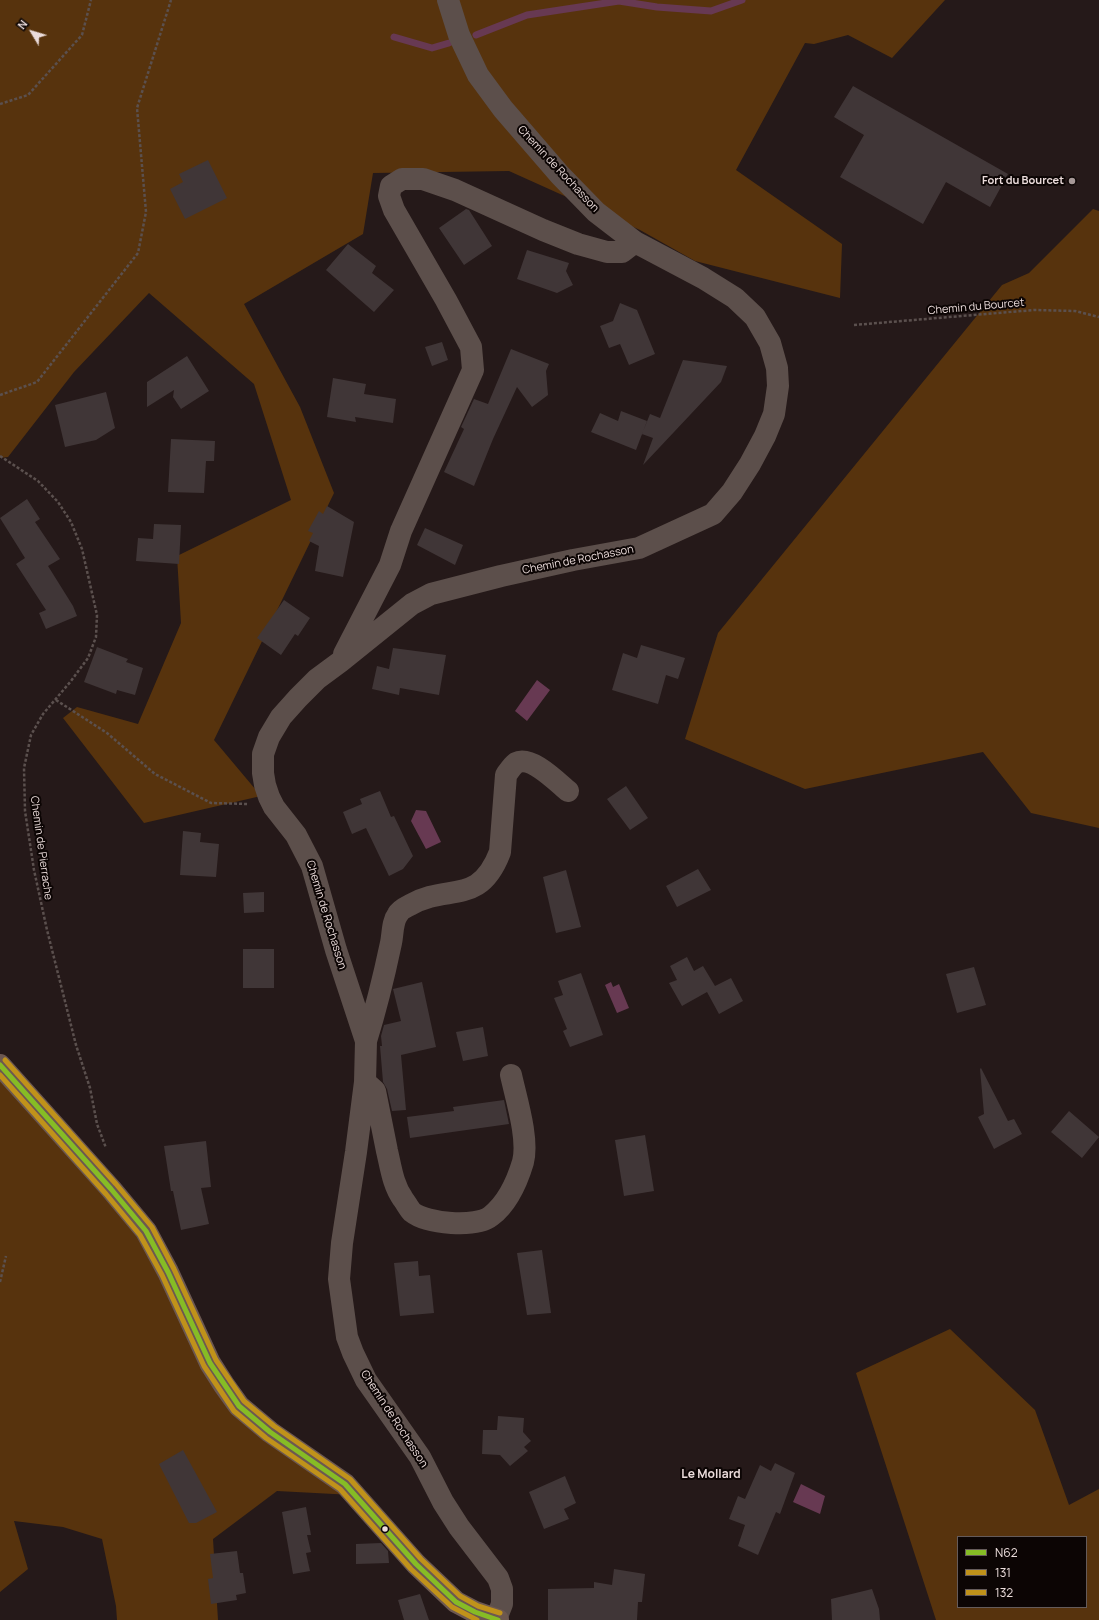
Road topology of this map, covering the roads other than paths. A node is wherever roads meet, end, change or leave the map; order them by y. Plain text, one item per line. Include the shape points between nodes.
1 (448, 0) edge
2 (635, 242) junction
3 (340, 662) junction
4 (568, 791) dead end
5 (366, 1041) junction
6 (0, 1065) edge
7 (511, 1075) dead end
8 (365, 1082) junction
9 (497, 1619) edge

1 - 2 street, Chemin de Rochasson via 459,36 478,75 503,109 596,212
2 - 3 street, Chemin de Rochasson via 735,298 755,317 770,343 777,380 774,414 750,464 732,492 713,514 639,548 573,560 431,594 412,604
2 - 3 street via 622,252 607,252 557,236 455,190 423,179 402,179 391,186 389,196 394,210 471,347 473,370 401,531 390,565
3 - 5 street, Chemin de Rochasson via 317,679 281,717 269,736 263,754 263,773 274,807 296,836 312,866
4 - 5 street, Chemin de Rochasson via 536,766 517,762 510,769 506,775 500,852 487,875 470,889 414,902 398,913
5 - 8 street, Chemin de Rochasson
6 - 9 main road via 146,1232 168,1272 210,1363 239,1406 270,1432 345,1484 416,1564 456,1602
7 - 8 street via 522,1126 524,1160 503,1206 489,1217 452,1224 434,1221 413,1212 403,1199 395,1185 375,1091
8 - 9 street, Chemin de Rochasson via 339,1279 347,1337 366,1380 420,1457 443,1502 498,1578 502,1589 502,1604

